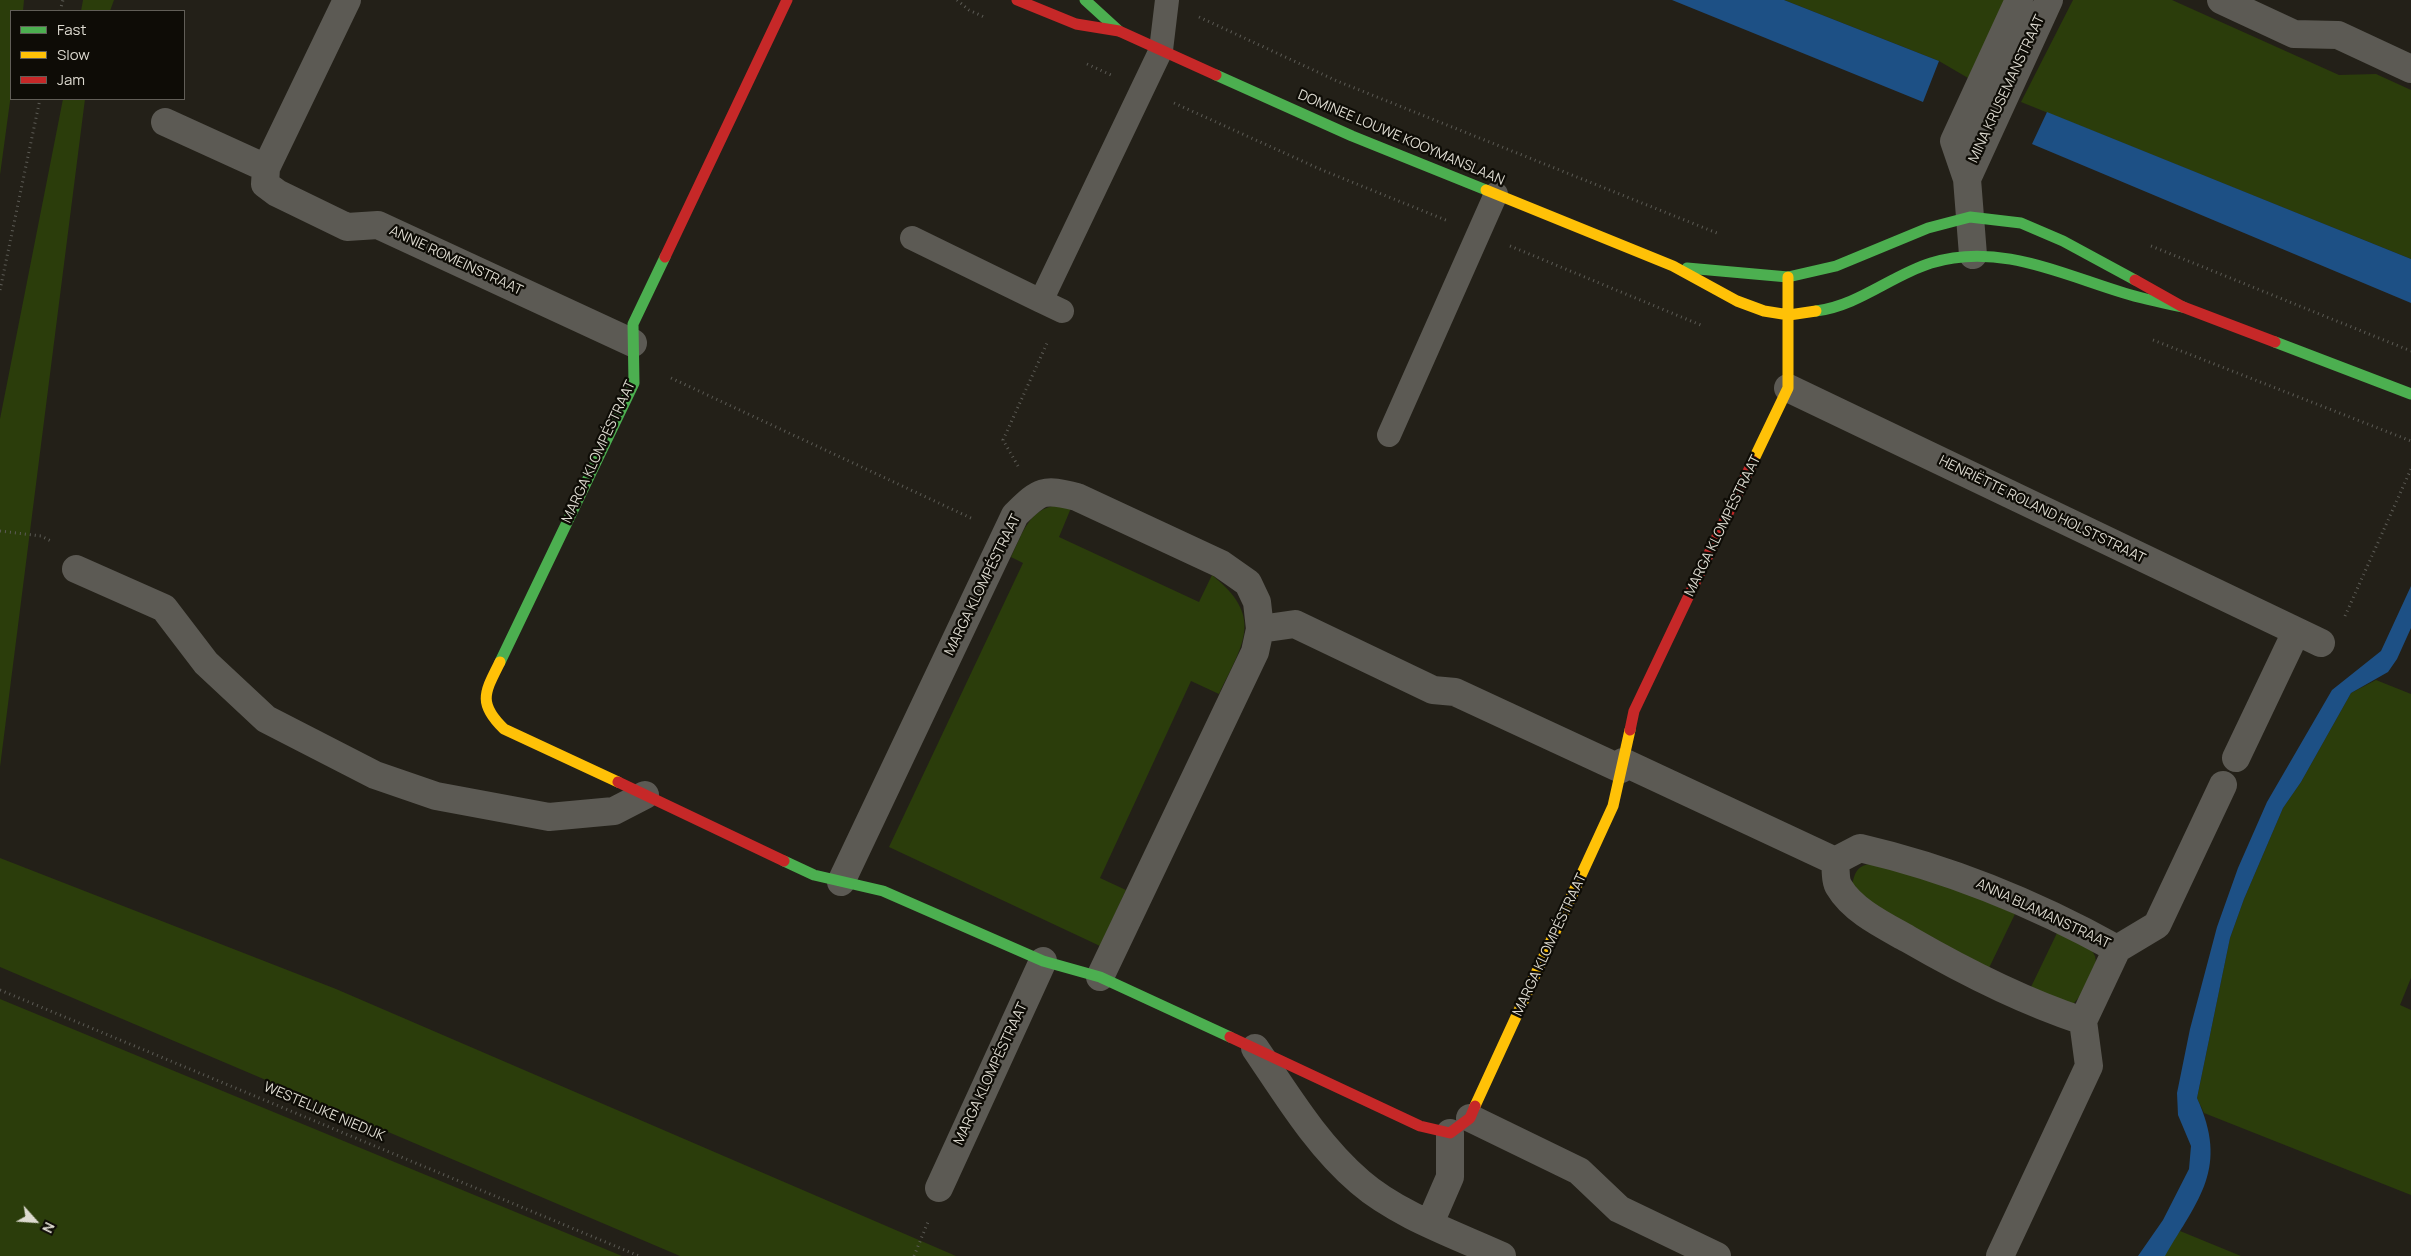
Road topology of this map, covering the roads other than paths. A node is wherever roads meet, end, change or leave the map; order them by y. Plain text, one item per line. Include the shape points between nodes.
1 (347, 0) edge
2 (787, 0) edge
3 (1017, 0) edge
4 (1085, 0) edge
5 (2019, 0) edge
6 (2049, 0) edge
7 (2222, 0) edge
8 (1166, 1) edge
9 (1119, 31) junction
10 (1161, 50) junction
11 (2411, 69) edge
12 (165, 122) dead end
13 (266, 168) junction
14 (1967, 179) junction
15 (1496, 194) junction
16 (1970, 217) junction
17 (912, 238) dead end
18 (1973, 255) junction
19 (1673, 266) junction
20 (1788, 276) junction
21 (1041, 301) junction
22 (2183, 307) junction
23 (1062, 311) road end
24 (1789, 315) junction
25 (633, 352) junction
26 (1788, 388) junction
27 (2411, 394) edge
28 (1390, 435) dead end
29 (76, 569) road end
30 (1260, 629) junction
31 (2296, 632) junction
32 (2321, 643) dead end
33 (2236, 758) dead end
34 (1622, 766) junction
35 (2222, 785) dead end
36 (645, 795) junction
37 (1835, 861) junction
38 (841, 882) junction
39 (2117, 949) junction
40 (1043, 961) junction
41 (1100, 977) junction
42 (2083, 1022) junction
43 (1255, 1048) junction
44 (1460, 1126) junction
45 (939, 1188) dead end
46 (1430, 1223) junction
47 (1502, 1256) edge
48 (1717, 1256) edge
49 (2000, 1256) edge

1 - 13 street
2 - 25 street, MARGA KLOMPÉSTRAAT via 633,324
3 - 9 street, DOMINEE LOUWE KOOYMANSLAAN via 1076,24
4 - 9 street, DOMINEE LOUWE KOOYMANSLAAN
5 - 14 street, MINA KRUSEMANSTRAAT via 1954,141
6 - 14 street, MINA KRUSEMANSTRAAT
7 - 11 street via 2294,34 2338,35
8 - 10 lane
9 - 10 street, DOMINEE LOUWE KOOYMANSLAAN
10 - 15 street, DOMINEE LOUWE KOOYMANSLAAN via 1352,136
10 - 21 lane
12 - 13 street
13 - 25 street, ANNIE ROMEINSTRAAT via 265,184 277,193 348,227 378,225
14 - 16 street, MINA KRUSEMANSTRAAT
15 - 19 street, DOMINEE LOUWE KOOYMANSLAAN
15 - 28 lane
16 - 18 street, MINA KRUSEMANSTRAAT
16 - 20 street, DOMINEE LOUWE KOOYMANSLAAN via 1928,228 1836,266
16 - 22 street, DOMINEE LOUWE KOOYMANSLAAN via 2021,223 2063,241
17 - 21 lane
18 - 22 street, DOMINEE LOUWE KOOYMANSLAAN via 2012,258 2126,294
18 - 24 street, DOMINEE LOUWE KOOYMANSLAAN via 1931,263 1834,309
19 - 20 street, DOMINEE LOUWE KOOYMANSLAAN
19 - 24 street, DOMINEE LOUWE KOOYMANSLAAN via 1737,301 1764,311
20 - 24 street, MARGA KLOMPÉSTRAAT
21 - 23 lane
22 - 27 street, DOMINEE LOUWE KOOYMANSLAAN
24 - 26 street, MARGA KLOMPÉSTRAAT
25 - 36 street, MARGA KLOMPÉSTRAAT via 634,382 487,688 484,703 490,716 504,729
26 - 31 street, HENRIËTTE ROLAND HOLSTSTRAAT
26 - 34 street, MARGA KLOMPÉSTRAAT via 1634,711
29 - 36 street via 164,608 206,663 266,719 375,775 436,796 549,818 614,811
30 - 34 street via 1295,624 1433,690 1455,692
30 - 38 street, MARGA KLOMPÉSTRAAT via 1257,602 1248,583 1222,564 1077,497 1052,490 1035,495 1015,515 1005,534
30 - 41 street via 1255,652
31 - 32 street, HENRIËTTE ROLAND HOLSTSTRAAT
31 - 33 street
34 - 37 street
34 - 44 street, MARGA KLOMPÉSTRAAT via 1613,806
35 - 39 street via 2157,925
36 - 38 street, MARGA KLOMPÉSTRAAT via 814,875
37 - 39 street, ANNA BLAMANSTRAAT via 1860,848 1909,860 1996,889
37 - 42 street via 1838,886 1850,901 1880,924 1961,970 2043,1008
38 - 40 street, MARGA KLOMPÉSTRAAT via 883,891
39 - 42 street, ANNA BLAMANSTRAAT
40 - 41 street, MARGA KLOMPÉSTRAAT
40 - 45 street, MARGA KLOMPÉSTRAAT
41 - 43 street, MARGA KLOMPÉSTRAAT
42 - 49 street via 2088,1066
43 - 44 street, MARGA KLOMPÉSTRAAT via 1420,1126
43 - 46 street via 1312,1133 1360,1182 1388,1202
44 - 46 street, MARGA KLOMPÉSTRAAT via 1450,1177
44 - 48 street, MARGA KLOMPÉSTRAAT via 1579,1171 1619,1209
46 - 47 street

